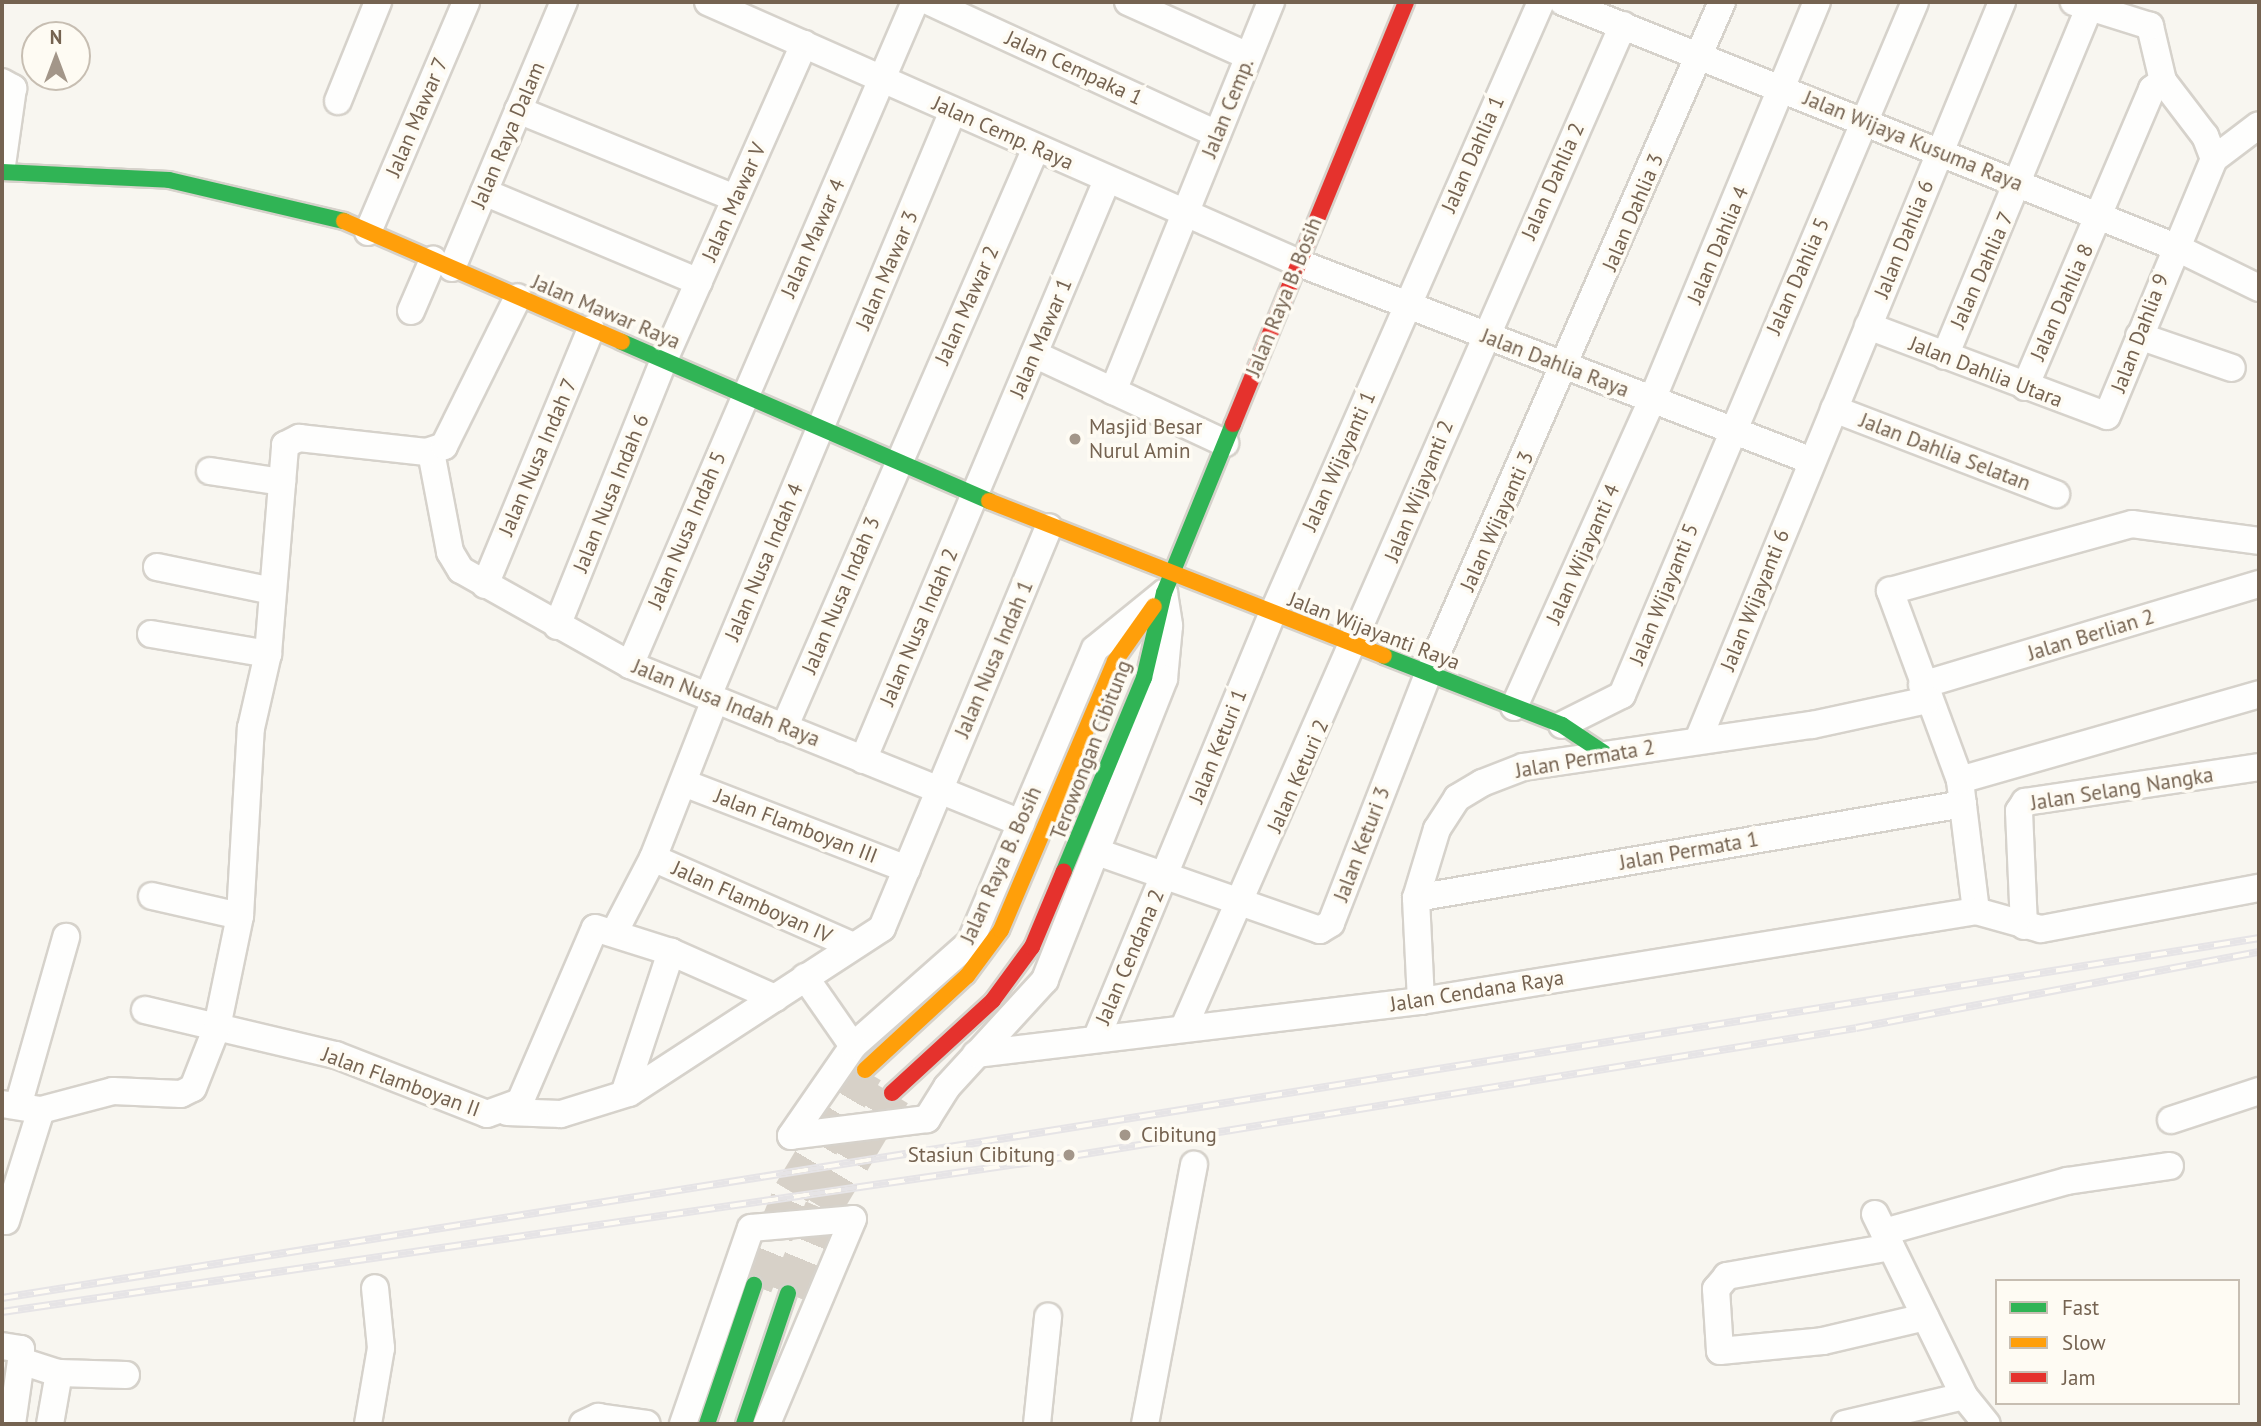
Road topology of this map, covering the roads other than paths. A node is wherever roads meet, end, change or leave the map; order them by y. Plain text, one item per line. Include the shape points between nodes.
1 (377, 2) edge
2 (466, 2) edge
3 (564, 2) edge
4 (708, 2) edge
5 (915, 2) edge
6 (930, 2) edge
7 (1128, 2) edge
8 (1270, 2) edge
9 (1406, 2) edge
10 (1541, 2) edge
11 (1563, 2) edge
12 (1722, 2) edge
13 (1817, 2) edge
14 (1915, 2) edge
15 (2002, 2) edge
16 (2088, 3) edge
17 (2150, 11) edge
18 (1623, 25) junction
19 (804, 44) junction
20 (1248, 56) junction
21 (1700, 56) junction
22 (882, 80) junction
23 (2163, 80) junction
24 (2, 82) edge
25 (1783, 89) junction
26 (338, 101) dead end
27 (519, 110) junction
28 (953, 111) junction
29 (1865, 122) junction
30 (2259, 125) edge
31 (1217, 134) junction
32 (1037, 148) junction
33 (1940, 152) junction
34 (2214, 159) junction
35 (2, 165) edge
36 (2, 172) edge
37 (1107, 180) junction
38 (2020, 184) junction
39 (484, 192) junction
40 (735, 198) junction
41 (1185, 215) junction
42 (2100, 217) junction
43 (368, 232) junction
44 (2173, 246) junction
45 (1299, 262) junction
46 (442, 264) junction
47 (699, 282) junction
48 (2259, 288) edge
49 (518, 297) junction
50 (1406, 307) junction
51 (411, 311) dead end
52 (1868, 326) junction
53 (591, 328) junction
54 (1483, 336) junction
55 (2139, 336) junction
56 (1034, 354) junction
57 (1945, 356) junction
58 (664, 360) junction
59 (1567, 368) junction
60 (2232, 368) dead end
61 (2025, 387) junction
62 (1113, 391) junction
63 (745, 395) junction
64 (1652, 400) junction
65 (1834, 410) junction
66 (2104, 418) joint
67 (821, 428) junction
68 (1731, 430) junction
69 (1224, 443) junction
70 (437, 449) junction
71 (1812, 461) junction
72 (898, 462) junction
73 (210, 471) dead end
74 (282, 482) junction
75 (2056, 494) dead end
76 (975, 495) junction
77 (1049, 527) junction
78 (2259, 541) edge
79 (157, 567) dead end
80 (1168, 584) junction
81 (2259, 584) edge
82 (485, 585) junction
83 (273, 592) junction
84 (1272, 615) junction
85 (557, 626) junction
86 (151, 634) dead end
87 (1355, 647) junction
88 (268, 654) junction
89 (630, 665) junction
90 (1428, 674) junction
91 (1925, 692) junction
92 (2259, 694) edge
93 (711, 698) junction
94 (1514, 707) junction
95 (1562, 725) junction
96 (784, 727) junction
97 (1698, 740) junction
98 (1604, 753) junction
99 (863, 760) junction
100 (2259, 767) edge
101 (684, 783) junction
102 (938, 790) junction
103 (1961, 792) junction
104 (1021, 823) junction
105 (1100, 853) junction
106 (653, 858) junction
107 (907, 869) junction
108 (1164, 877) junction
109 (2259, 888) edge
110 (152, 896) dead end
111 (1416, 898) junction
112 (1240, 905) junction
113 (1976, 911) junction
114 (240, 915) junction
115 (2024, 926) junction
116 (605, 930) junction
117 (66, 937) dead end
118 (851, 945) junction
119 (671, 952) junction
120 (805, 977) junction
121 (775, 998) junction
122 (1421, 1001) junction
123 (145, 1010) dead end
124 (217, 1027) junction
125 (1184, 1027) junction
126 (1097, 1037) junction
127 (853, 1046) junction
128 (976, 1054) junction
129 (865, 1070) tunnel mouth
130 (2259, 1091) edge
131 (892, 1093) tunnel mouth
132 (624, 1094) junction
133 (20, 1107) edge
134 (507, 1112) junction
135 (2171, 1120) dead end
136 (1194, 1165) dead end
137 (2170, 1167) dead end
138 (6, 1221) dead end
139 (1884, 1231) junction
140 (754, 1285) tunnel mouth
141 (375, 1288) dead end
142 (788, 1293) tunnel mouth
143 (1048, 1317) dead end
144 (1925, 1317) junction
145 (12, 1353) edge
146 (59, 1373) junction
147 (126, 1375) dead end
148 (1964, 1396) junction
149 (12, 1424) edge
150 (50, 1424) edge
151 (368, 1424) edge
152 (376, 1424) edge
153 (583, 1424) edge
154 (646, 1424) edge
155 (683, 1424) edge
156 (707, 1424) edge
157 (744, 1424) edge
158 (767, 1424) edge
159 (1037, 1424) edge
160 (1145, 1424) edge
161 (1845, 1424) edge
162 (1987, 1424) edge

1 - 26 street
2 - 43 street, Jalan Mawar 7
3 - 27 street, Jalan Raya Dalam
4 - 19 street, Jalan Cemp. Raya
5 - 22 street, Jalan Mawar 4
6 - 31 street, Jalan Cempaka 1
7 - 20 street
8 - 20 street, Jalan Cemp.
9 - 45 main road, Jalan Raya B. Bosih
10 - 50 street, Jalan Dahlia 1
11 - 18 street, Jalan Wijaya Kusuma Raya
12 - 21 street, Jalan Dahlia 3
13 - 25 street, Jalan Dahlia 4
14 - 29 street, Jalan Dahlia 5
15 - 33 street, Jalan Dahlia 6
16 - 17 street
16 - 38 street, Jalan Dahlia 7
17 - 23 street
18 - 21 street, Jalan Wijaya Kusuma Raya
18 - 54 street, Jalan Dahlia 2
19 - 22 street, Jalan Cemp. Raya
19 - 40 street, Jalan Mawar V
20 - 31 street, Jalan Cemp.
21 - 25 street, Jalan Wijaya Kusuma Raya
21 - 59 street, Jalan Dahlia 3
22 - 28 street, Jalan Cemp. Raya
22 - 63 street, Jalan Mawar 4
23 - 34 street via 2205,136
23 - 42 street, Jalan Dahlia 8 via 2152,89
24 - 35 street via 13,92
25 - 29 street, Jalan Wijaya Kusuma Raya
25 - 64 street, Jalan Dahlia 4
27 - 39 street, Jalan Raya Dalam
27 - 40 street
28 - 32 street, Jalan Cemp. Raya
28 - 67 street, Jalan Mawar 3
29 - 33 street, Jalan Wijaya Kusuma Raya
29 - 68 street, Jalan Dahlia 5
30 - 34 street
31 - 41 street, Jalan Cemp.
32 - 37 street, Jalan Cemp. Raya
32 - 72 street, Jalan Mawar 2
33 - 38 street, Jalan Wijaya Kusuma Raya
33 - 52 street, Jalan Dahlia 6
34 - 44 street, Jalan Dahlia 9
36 - 43 main road, Jalan Mawar Raya via 169,180 329,215
37 - 41 street, Jalan Cemp. Raya
37 - 56 street, Jalan Mawar 1
38 - 42 street, Jalan Wijaya Kusuma Raya
38 - 57 street, Jalan Dahlia 7
39 - 46 street, Jalan Raya Dalam
39 - 47 street
40 - 47 street, Jalan Mawar V
41 - 45 street, Jalan Cemp. Raya
41 - 62 street, Jalan Cemp.
42 - 44 street, Jalan Wijaya Kusuma Raya
42 - 61 street, Jalan Dahlia 8
43 - 46 main road, Jalan Mawar Raya
44 - 48 street, Jalan Wijaya Kusuma Raya
44 - 55 street, Jalan Dahlia 9
45 - 50 street, Jalan Dahlia Raya
45 - 69 main road, Jalan Raya B. Bosih
46 - 49 main road, Jalan Mawar Raya
46 - 51 street, Jalan Raya Dalam
47 - 58 street, Jalan Mawar V
49 - 53 main road, Jalan Mawar Raya
49 - 70 street
50 - 54 street, Jalan Dahlia Raya
50 - 84 street, Jalan Wijayanti 1
52 - 57 street, Jalan Dahlia Utara
52 - 65 street, Jalan Dahlia 6
53 - 58 main road, Jalan Mawar Raya
53 - 82 street, Jalan Nusa Indah 7
54 - 59 street, Jalan Dahlia Raya
54 - 87 street, Jalan Wijayanti 2
55 - 60 street
55 - 66 street, Jalan Dahlia 9
56 - 62 street
56 - 76 street, Jalan Mawar 1
57 - 61 street, Jalan Dahlia Utara
58 - 63 main road, Jalan Mawar Raya
58 - 85 street, Jalan Nusa Indah 6
59 - 64 street, Jalan Dahlia Raya
59 - 90 street, Jalan Wijayanti 3
61 - 66 street, Jalan Dahlia Utara
62 - 69 street
63 - 67 main road, Jalan Mawar Raya
63 - 89 street, Jalan Nusa Indah 5
64 - 68 street, Jalan Dahlia Raya
64 - 94 street, Jalan Wijayanti 4
65 - 71 street, Jalan Wijayanti 6
65 - 75 street, Jalan Dahlia Selatan
67 - 72 main road, Jalan Mawar Raya
67 - 93 street, Jalan Nusa Indah 4
68 - 71 street, Jalan Dahlia Raya
68 - 95 street, Jalan Wijayanti 5 via 1622,695
69 - 80 main road, Jalan Raya B. Bosih
70 - 74 street via 299,438 285,445
70 - 82 street, Jalan Nusa Indah Raya via 450,552 461,570
71 - 97 street, Jalan Wijayanti 6
72 - 76 main road, Jalan Mawar Raya
72 - 96 street, Jalan Nusa Indah 3
73 - 74 street
74 - 83 street
76 - 77 main road, Jalan Mawar Raya
76 - 99 street, Jalan Nusa Indah 2
77 - 80 main road, Jalan Mawar Raya
77 - 102 street, Jalan Nusa Indah 1
78 - 91 street via 2132,524 1892,589
79 - 83 street
80 - 84 main road, Jalan Wijayanti Raya
80 - 104 street, Jalan Raya B. Bosih via 1095,649
80 - 105 street, Jalan Raya B. Bosih via 1164,680
80 - 129 main road, Terowongan Cibitung via 1115,661 1001,930 967,976
80 - 131 main road, Terowongan Cibitung via 1144,678 1032,947 993,1000
81 - 91 street, Jalan Berlian 2
82 - 85 street, Jalan Nusa Indah Raya
83 - 88 street
84 - 87 main road, Jalan Wijayanti Raya
84 - 108 street, Jalan Keturi 1
85 - 89 street, Jalan Nusa Indah Raya
86 - 88 street
87 - 90 main road, Jalan Wijayanti Raya
87 - 112 street, Jalan Keturi 2
88 - 114 street via 251,728
89 - 93 street, Jalan Nusa Indah Raya
90 - 94 main road, Jalan Wijayanti Raya
90 - 112 street, Jalan Keturi 3 via 1331,923 1320,930
91 - 97 street, Jalan Permata 2 via 1811,725
91 - 103 street
92 - 103 street, Jalan Permata 1
93 - 96 street, Jalan Nusa Indah Raya
93 - 101 street, Jalan Nusa Indah 4
94 - 95 main road, Jalan Wijayanti Raya
95 - 98 main road, Jalan Wijayanti Raya
96 - 99 street, Jalan Nusa Indah Raya
97 - 98 street, Jalan Permata 2
98 - 111 street, Jalan Permata 2 via 1523,767 1457,798 1437,829
99 - 102 street, Jalan Nusa Indah Raya
100 - 115 street, Jalan Selang Nangka via 2025,802 2019,811
101 - 106 street, Jalan Flamboyan II
101 - 107 street, Jalan Flamboyan III
102 - 104 street, Jalan Nusa Indah Raya
102 - 107 street, Jalan Nusa Indah 1
103 - 111 street, Jalan Permata 1
103 - 113 street
104 - 127 street, Jalan Raya B. Bosih via 970,943
105 - 108 street, Jalan Keturi 3
105 - 128 street, Jalan Raya B. Bosih via 1045,980
106 - 116 street, Jalan Flamboyan II
106 - 118 street, Jalan Flamboyan IV
107 - 118 street, Jalan Nusa Indah 1 via 892,916
108 - 112 street, Jalan Keturi 3
108 - 126 street, Jalan Cendana 2
109 - 115 street via 2041,929
110 - 114 street
111 - 122 street, Jalan Permata 2
112 - 125 street, Jalan Keturi 2
113 - 115 street
113 - 122 street, Jalan Cendana Raya
114 - 124 street
116 - 119 street
116 - 134 street, Jalan Flamboyan II via 520,1102
117 - 133 street
118 - 120 street, Jalan Nusa Indah 1
119 - 121 street
119 - 132 street
120 - 121 street, Jalan Nusa Indah 1
120 - 127 street
121 - 132 street, Jalan Nusa Indah 1
122 - 125 street, Jalan Cendana Raya
123 - 124 street, Jalan Flamboyan II
124 - 133 street via 187,1092 113,1091
124 - 134 street, Jalan Flamboyan II via 336,1055 462,1108
125 - 126 street, Jalan Cendana Raya
126 - 128 street, Jalan Cendana Raya
127 - 128 street, Jalan Raya B. Bosih via 790,1136 927,1119
130 - 135 street
132 - 134 street, Jalan Nusa Indah 1 via 561,1114
133 - 138 street
136 - 160 street
137 - 139 street via 2043,1186
139 - 144 street
139 - 144 street via 1727,1276 1716,1289 1720,1351 1824,1341
140 - 156 main road
141 - 151 street via 381,1348
142 - 157 main road
143 - 159 street
144 - 148 street
145 - 146 street
145 - 149 street
146 - 147 street
146 - 150 street
148 - 161 street
148 - 162 street
151 - 152 street
153 - 154 street via 598,1417
155 - 158 street via 751,1228 853,1219

